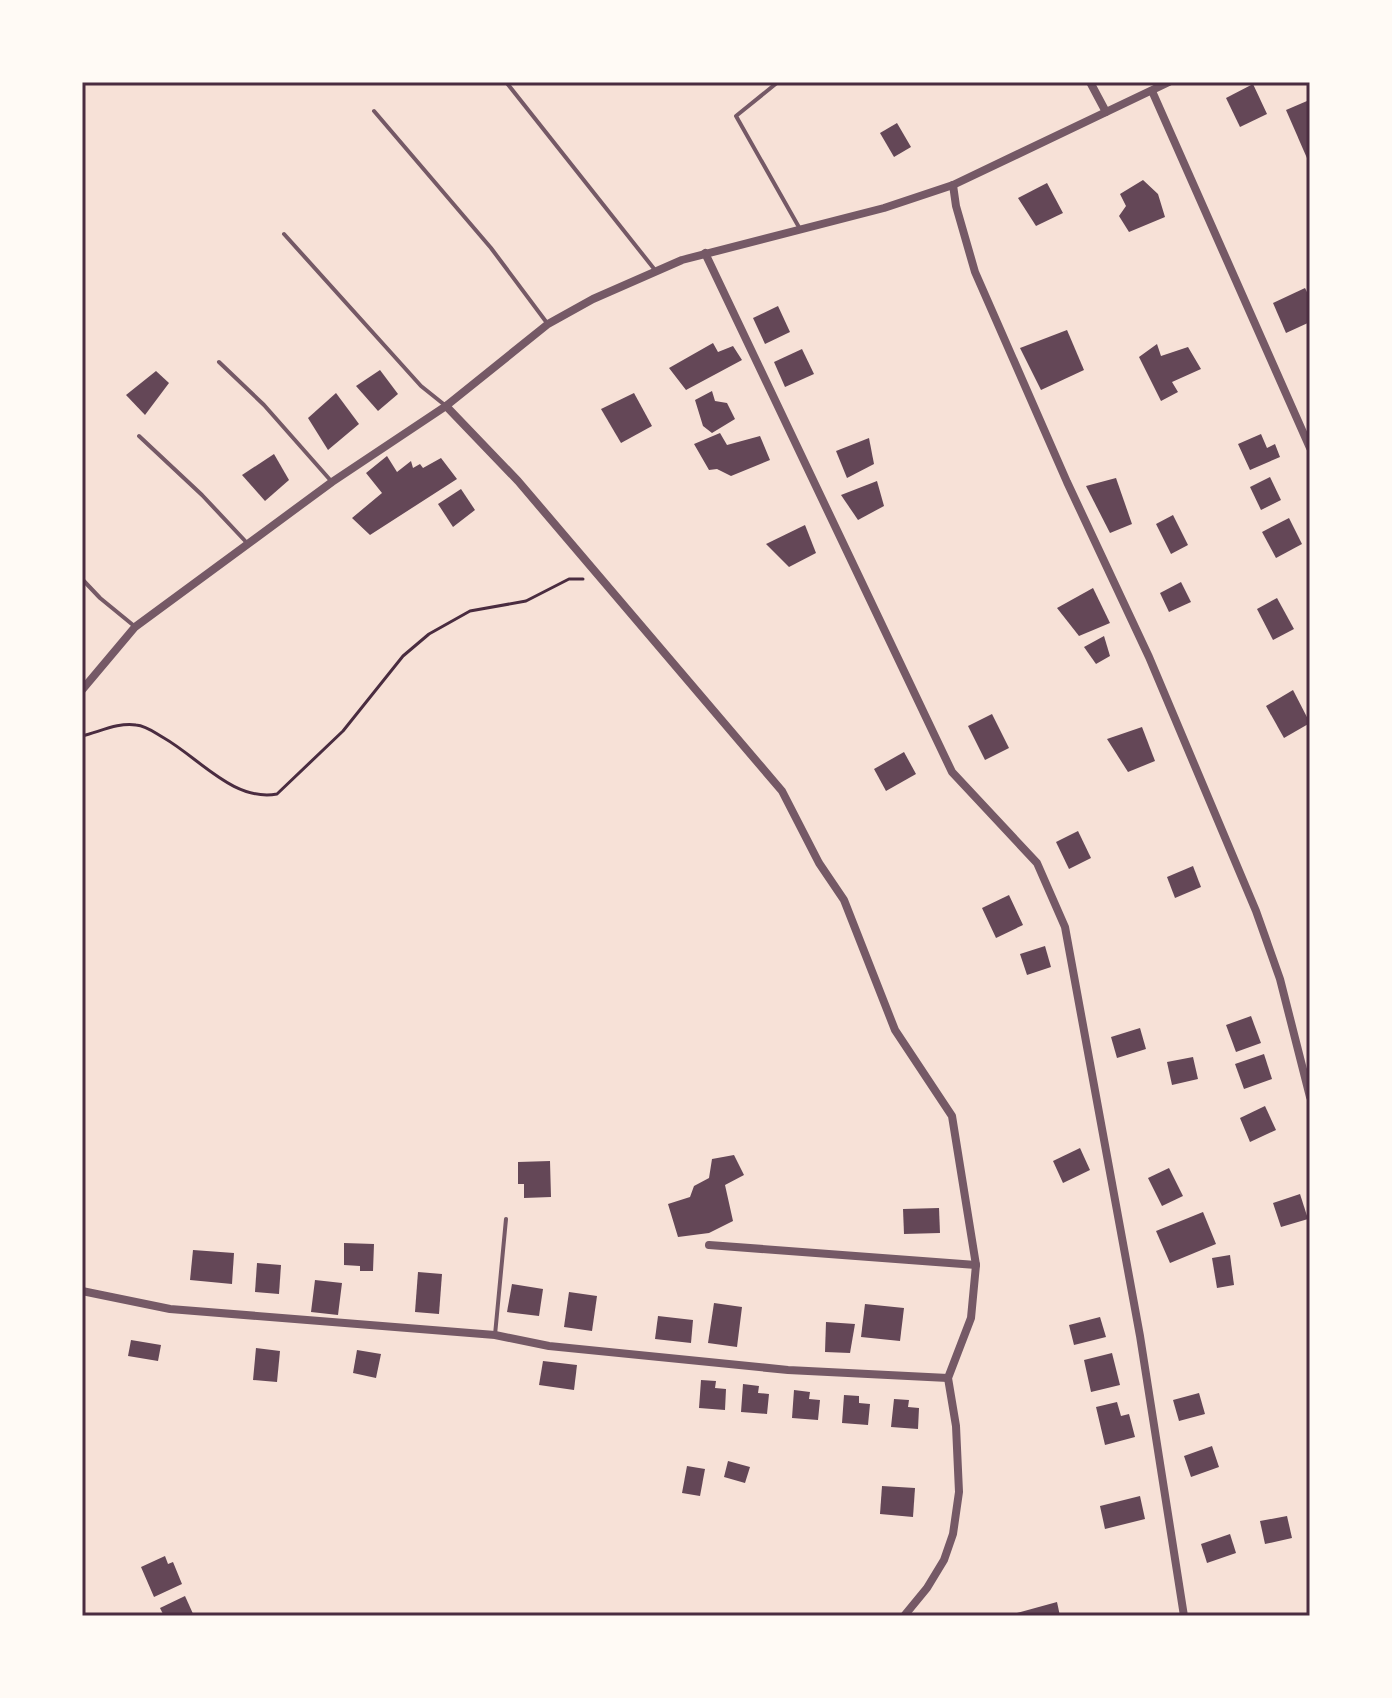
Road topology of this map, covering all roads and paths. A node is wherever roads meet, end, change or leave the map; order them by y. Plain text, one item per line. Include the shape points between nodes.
1 (506, 82) edge
2 (778, 82) edge
3 (1090, 82) edge
4 (1169, 82) edge
5 (1152, 91) junction
6 (374, 111) dead end
7 (1106, 112) junction
8 (953, 185) junction
9 (800, 229) junction
10 (284, 234) dead end
11 (705, 253) junction
12 (655, 270) junction
13 (548, 324) junction
14 (219, 362) dead end
15 (446, 406) junction
16 (139, 436) dead end
17 (1310, 448) edge
18 (332, 482) junction
19 (248, 544) junction
20 (82, 579) edge
21 (603, 579) junction
22 (135, 627) junction
23 (82, 690) edge
24 (82, 736) edge
25 (1308, 1076) edge
26 (1310, 1097) edge
27 (506, 1219) dead end
28 (709, 1245) dead end
29 (976, 1265) junction
30 (82, 1291) edge
31 (495, 1335) junction
32 (948, 1378) junction
33 (904, 1616) edge
34 (1184, 1616) edge

1 - 12 lane
2 - 9 lane via 736,116
3 - 7 street
4 - 5 street
5 - 7 street
5 - 17 street
6 - 13 lane
7 - 8 street
8 - 9 street
8 - 25 street via 975,272 1149,657 1256,911
9 - 11 street
10 - 15 lane via 421,386
11 - 12 street
11 - 34 street via 952,772 1037,863 1065,927 1140,1336
12 - 13 street
13 - 15 street
14 - 18 lane
15 - 18 street
15 - 21 street
16 - 19 lane
18 - 19 street
19 - 22 street
20 - 22 lane
21 - 24 path via 569,579 526,601 470,611 440,627 403,656 343,731 277,794 248,794 145,727 132,724
21 - 29 street via 782,791 844,900 895,1030 952,1116
22 - 23 street
25 - 26 street
27 - 31 lane
28 - 29 street
29 - 32 street via 971,1318
30 - 31 street via 170,1309
31 - 32 street via 549,1346 788,1370
32 - 33 street via 956,1426 957,1514 944,1560

